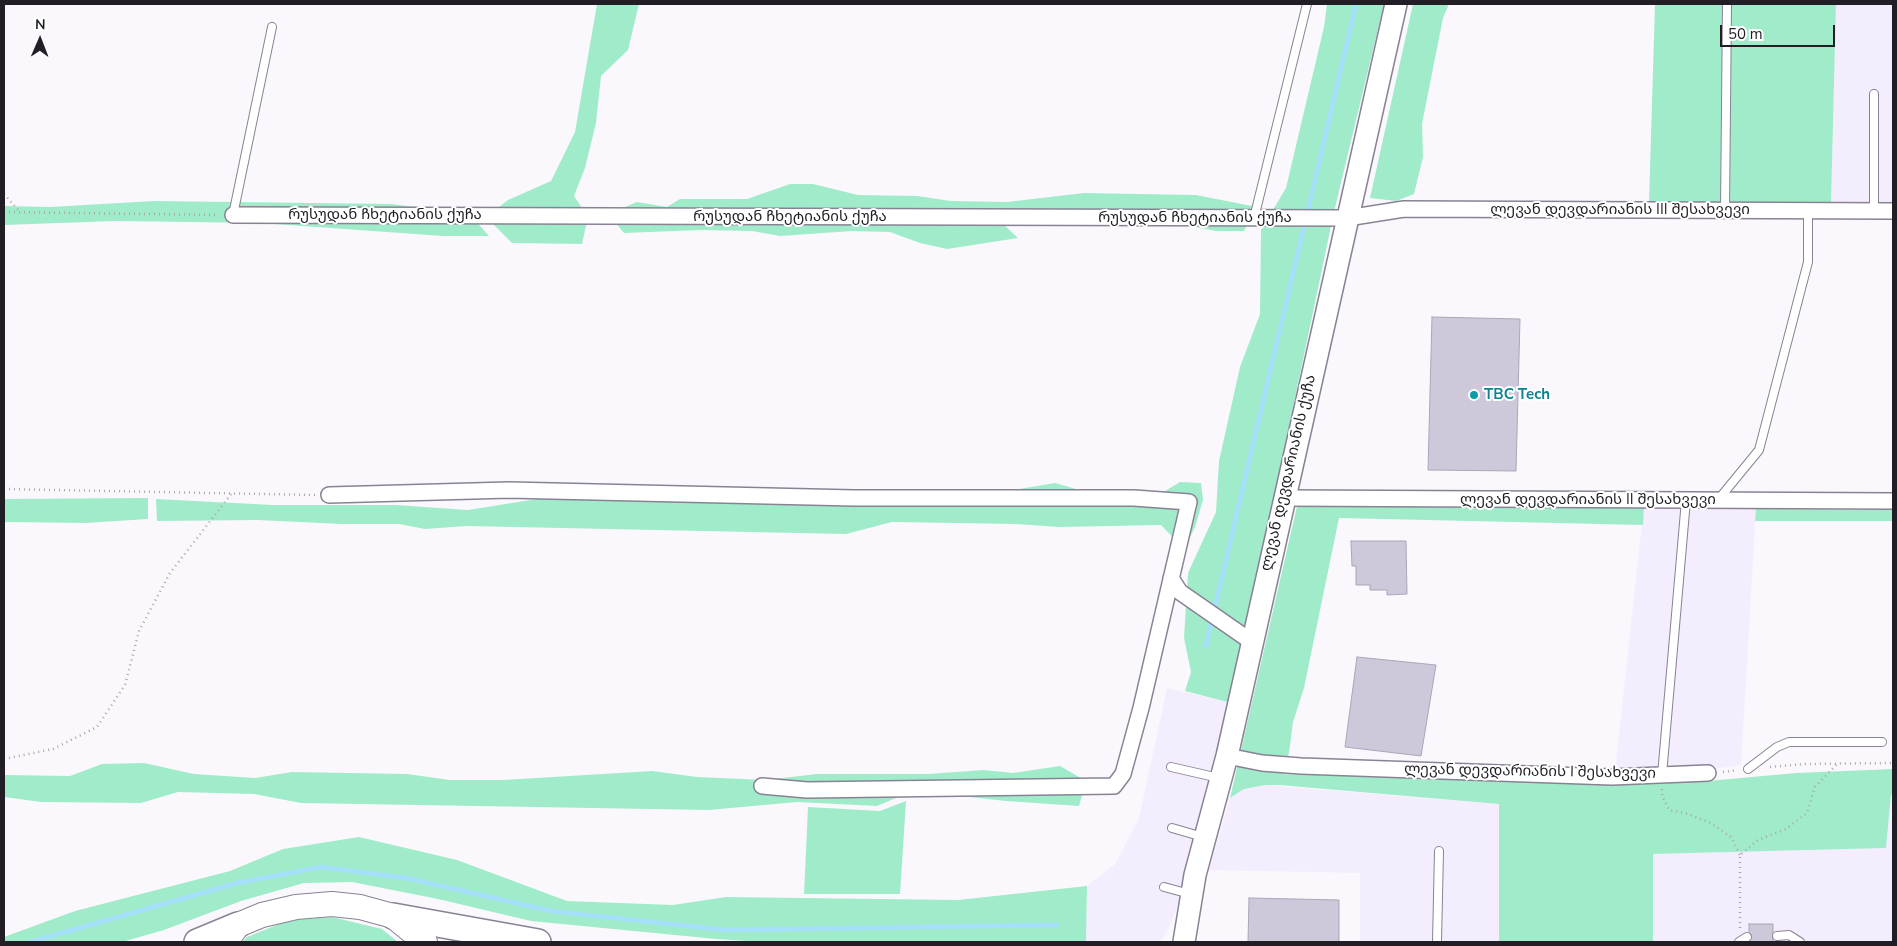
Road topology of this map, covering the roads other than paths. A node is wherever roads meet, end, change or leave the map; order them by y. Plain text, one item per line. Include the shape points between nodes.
1 (1306, 4) edge
2 (1396, 4) edge
3 (1727, 4) edge
4 (272, 27) dead end
5 (1874, 94) dead end
6 (1725, 210) junction
7 (1808, 210) junction
8 (1874, 211) junction
9 (1893, 211) edge
10 (233, 215) joint
11 (1254, 218) junction
12 (1347, 218) junction
13 (330, 495) road end
14 (1284, 498) junction
15 (1686, 500) junction
16 (1718, 500) junction
17 (1893, 501) edge
18 (1171, 578) junction
19 (1252, 642) junction
20 (1882, 742) dead end
21 (1227, 756) junction
22 (1171, 767) dead end
23 (1748, 769) road end
24 (1708, 773) road end
25 (1662, 775) junction
26 (1221, 778) junction
27 (762, 786) dead end
28 (1172, 828) dead end
29 (1205, 838) junction
30 (1439, 851) dead end
31 (1164, 887) dead end
32 (1192, 895) junction
33 (393, 916) junction
34 (231, 934) edge
35 (1777, 936) dead end
36 (1747, 937) dead end
37 (1184, 938) edge
38 (197, 942) edge
39 (425, 942) edge
40 (538, 942) edge
41 (1437, 942) edge
42 (1740, 942) edge
43 (1800, 942) edge

1 - 11 lane
2 - 12 main road, ლევან დევდარიანის ქუჩა
3 - 6 lane
4 - 10 lane
5 - 8 lane
6 - 7 street, ლევან დევდარიანის III შესახვევი
6 - 12 street, ლევან დევდარიანის III შესახვევი via 1404,209
7 - 8 street, ლევან დევდარიანის III შესახვევი
7 - 16 lane via 1808,262 1759,450
8 - 9 street, ლევან დევდარიანის III შესახვევი
10 - 11 street, რუსუდან ჩხეტიანის ქუჩა
11 - 12 street, რუსუდან ჩხეტიანის ქუჩა
12 - 14 main road, ლევან დევდარიანის ქუჩა
13 - 18 street via 509,490 854,498 1134,498 1189,502
14 - 15 street, ლევან დევდარიანის II შესახვევი
14 - 19 main road, ლევან დევდარიანის ქუჩა
15 - 16 street, ლევან დევდარიანის II შესახვევი
15 - 25 lane
16 - 17 street, ლევან დევდარიანის II შესახვევი
18 - 19 street via 1180,592
18 - 27 street via 1141,708 1122,774 1114,786 807,790
19 - 21 main road, ლევან დევდარიანის ქუჩა
20 - 23 lane via 1789,742
21 - 25 street, ლევან დევდარიანის I შესახვევი via 1301,766 1612,777
21 - 26 main road, ლევან დევდარიანის ქუჩა
22 - 26 lane
24 - 25 street, ლევან დევდარიანის I შესახვევი
26 - 29 main road, ლევან დევდარიანის ქუჩა
28 - 29 lane
29 - 32 main road, ლევან დევდარიანის ქუჩა
30 - 41 lane
31 - 32 lane
32 - 37 main road, ლევან დევდარიანის ქუჩა
33 - 34 main road via 332,904 296,907 262,915
33 - 39 main road
33 - 40 highway
34 - 38 highway
35 - 43 lane via 1789,935
36 - 42 lane

